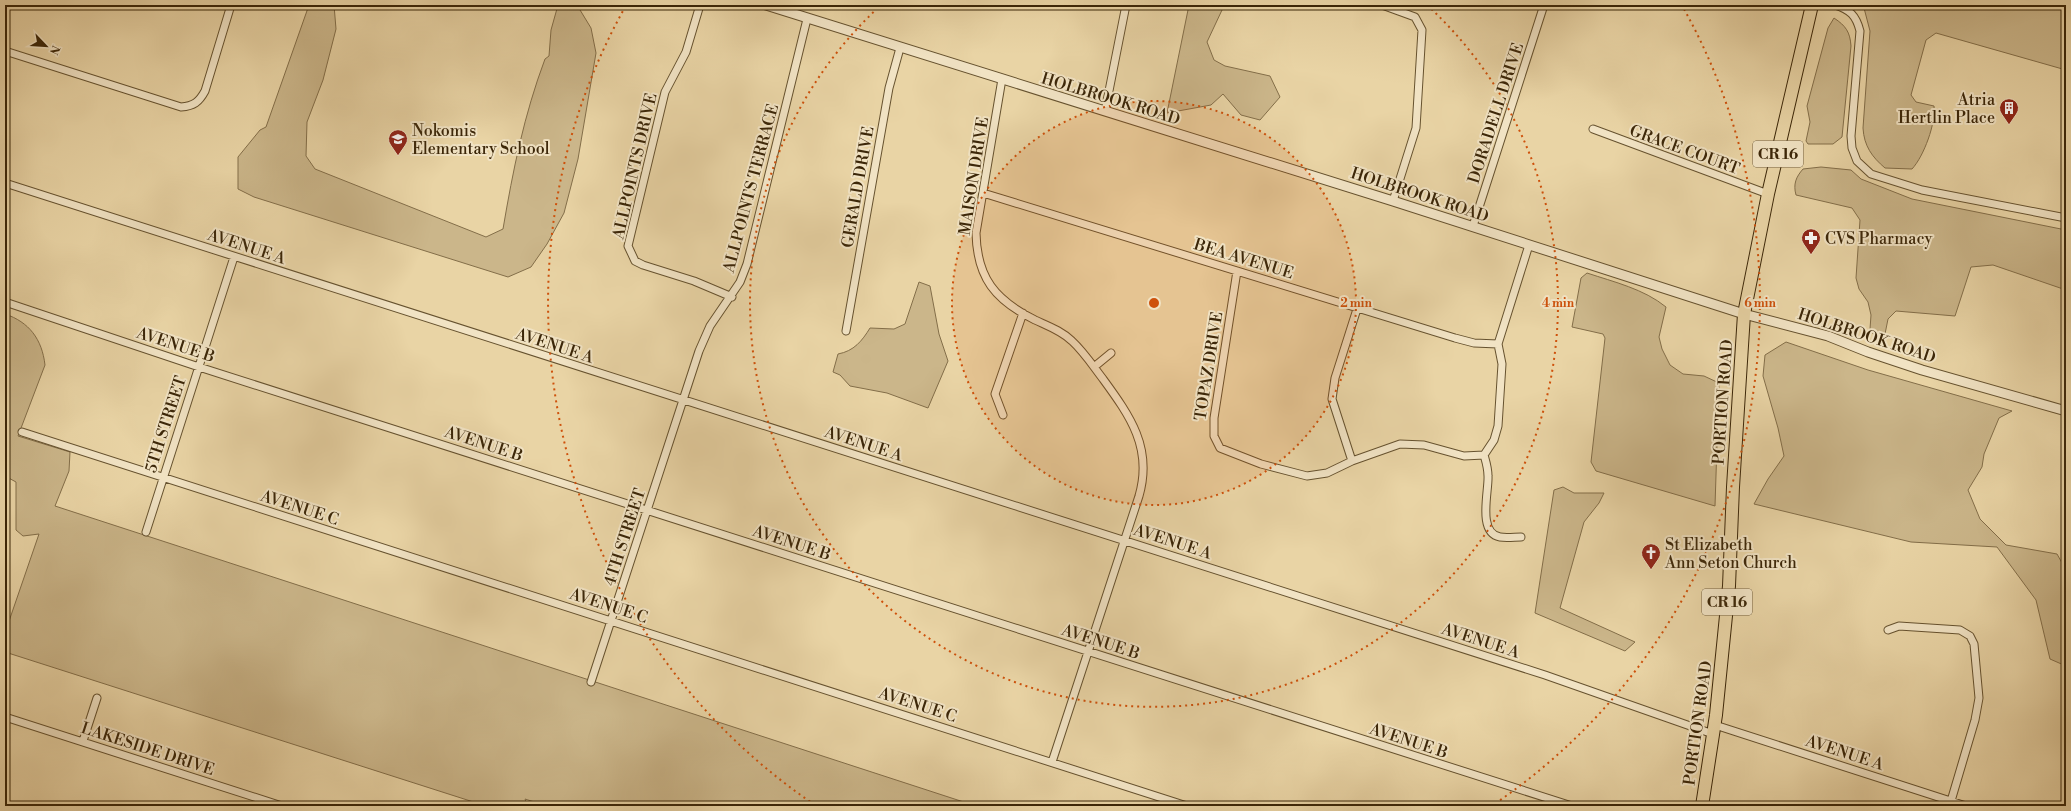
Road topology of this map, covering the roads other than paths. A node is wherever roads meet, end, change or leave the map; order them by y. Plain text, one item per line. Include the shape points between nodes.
1 (231, 5) edge
2 (700, 5) edge
3 (766, 5) edge
4 (1126, 5) edge
5 (1382, 5) edge
6 (1812, 5) edge
7 (1835, 5) edge
8 (1543, 8) dead end
9 (807, 19) junction
10 (900, 48) junction
11 (5, 51) edge
12 (1002, 79) junction
13 (1105, 111) junction
14 (1593, 129) dead end
15 (5, 183) edge
16 (984, 193) junction
17 (1768, 194) junction
18 (1393, 201) junction
19 (2066, 218) edge
20 (1473, 226) junction
21 (1529, 245) junction
22 (234, 257) junction
23 (1237, 270) junction
24 (732, 297) junction
25 (5, 302) edge
26 (1357, 308) junction
27 (1023, 313) junction
28 (1744, 314) junction
29 (846, 331) dead end
30 (1498, 344) junction
31 (1111, 353) dead end
32 (199, 367) junction
33 (1094, 367) junction
34 (682, 400) junction
35 (2066, 411) edge
36 (1003, 415) dead end
37 (22, 432) dead end
38 (1484, 455) junction
39 (1352, 461) junction
40 (162, 478) junction
41 (648, 510) junction
42 (146, 532) dead end
43 (1521, 537) dead end
44 (1123, 539) junction
45 (612, 620) junction
46 (1888, 630) dead end
47 (1088, 651) junction
48 (591, 682) dead end
49 (97, 698) dead end
50 (5, 717) edge
51 (1714, 729) junction
52 (83, 741) junction
53 (1052, 762) junction
54 (1950, 801) junction
55 (282, 806) edge
56 (1187, 806) edge
57 (1572, 806) edge
58 (1702, 806) edge
59 (1966, 806) edge

1 - 11 street via 205,90 199,101 188,107 181,107
2 - 24 street, ALLPOINTS DRIVE via 686,52 665,92 628,246 635,261 643,265 694,281
3 - 9 street, HOLBROOK ROAD
4 - 13 street
5 - 18 street via 1415,17 1422,30 1416,128
6 - 17 main road, PORTION ROAD / CR 16
7 - 19 street via 1851,11 1857,19 1860,31 1851,136 1852,148 1858,161 1871,174 1922,190
8 - 20 street, DORADELL DRIVE
9 - 10 street, HOLBROOK ROAD
9 - 24 street, ALLPOINTS TERRACE via 751,248 744,273
10 - 12 street, HOLBROOK ROAD
10 - 29 street, GERALD DRIVE via 889,88
12 - 13 street, HOLBROOK ROAD
12 - 16 street, MAISON DRIVE
13 - 18 street, HOLBROOK ROAD
14 - 17 street, GRACE COURT
15 - 22 street, AVENUE A
16 - 23 street, BEA AVENUE
16 - 27 street, MAISON DRIVE via 976,233 978,262 996,292
17 - 28 main road, PORTION ROAD / CR 16
18 - 20 street, HOLBROOK ROAD
20 - 21 street, HOLBROOK ROAD
21 - 28 street, HOLBROOK ROAD
21 - 30 street
22 - 32 street, 5TH STREET
22 - 34 street, AVENUE A
23 - 26 street, BEA AVENUE
23 - 39 street, TOPAZ DRIVE via 1214,418 1215,442 1227,452 1307,476 1327,473
24 - 34 street, ALLPOINTS TERRACE via 710,326
25 - 32 street, AVENUE B
26 - 30 street, BEA AVENUE via 1474,343
26 - 39 street via 1335,378 1332,399
27 - 33 street, MAISON DRIVE via 1051,326 1072,341
27 - 36 street via 995,394
28 - 35 street, HOLBROOK ROAD via 1822,334 1922,370
28 - 51 main road, PORTION ROAD / CR 16 via 1729,586
30 - 38 street via 1502,364 1498,426 1494,440
31 - 33 street
32 - 40 street, 5TH STREET
32 - 41 street, AVENUE B
33 - 44 street, MAISON DRIVE via 1127,412 1140,443 1142,484
34 - 41 street, 4TH STREET
34 - 44 street, AVENUE A
37 - 40 street, AVENUE C
38 - 39 street, TOPAZ DRIVE via 1459,455 1411,443 1389,447
38 - 43 street via 1489,477 1485,517 1487,525 1499,537
40 - 42 street, 5TH STREET
40 - 45 street, AVENUE C
41 - 45 street, 4TH STREET
41 - 47 street, AVENUE B
44 - 47 street, MAISON DRIVE
44 - 51 street, AVENUE A
45 - 48 street, 4TH STREET
45 - 53 street, AVENUE C
46 - 54 street via 1899,626 1960,630 1970,636 1974,644 1979,698 1975,720
47 - 53 street, MAISON DRIVE
47 - 57 street, AVENUE B
49 - 52 street
50 - 52 street, LAKESIDE DRIVE
51 - 54 street, AVENUE A
51 - 58 main road, PORTION ROAD / CR 16
52 - 55 street, LAKESIDE DRIVE
53 - 56 street, AVENUE C
54 - 59 street, AVENUE A

